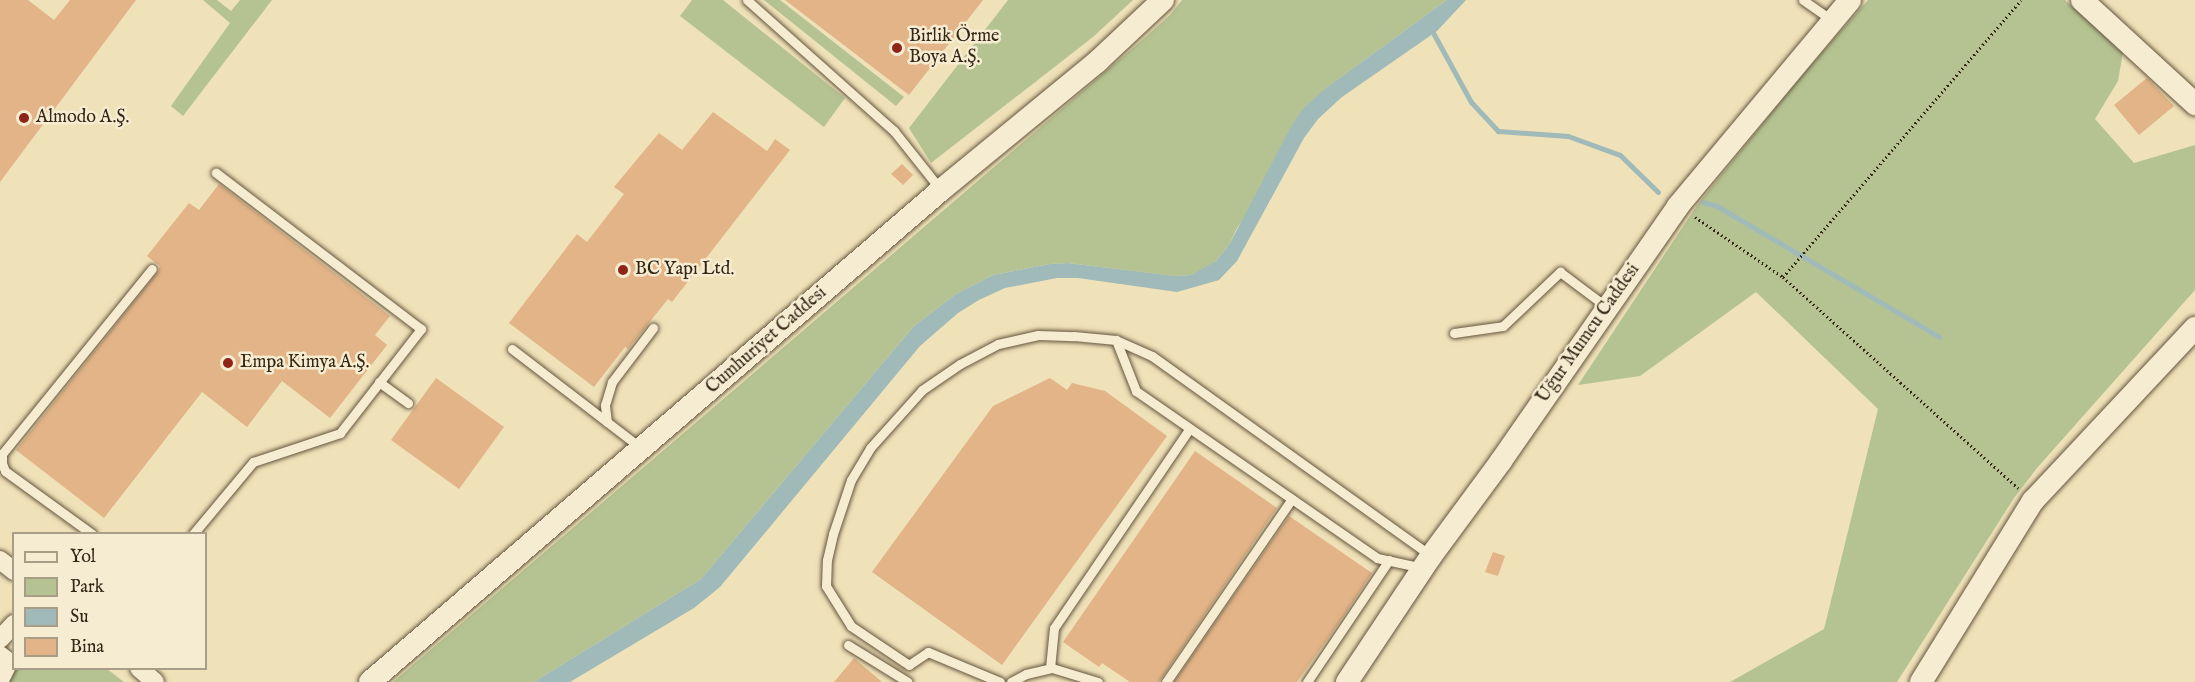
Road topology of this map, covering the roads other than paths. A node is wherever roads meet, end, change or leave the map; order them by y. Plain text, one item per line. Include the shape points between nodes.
1 (747, 0) edge
2 (1163, 0) edge
3 (1803, 0) edge
4 (1850, 0) edge
5 (2082, 0) edge
6 (1832, 20) junction
7 (2195, 104) edge
8 (216, 173) dead end
9 (941, 190) junction
10 (152, 269) dead end
11 (1608, 308) junction
12 (652, 328) dead end
13 (2195, 328) edge
14 (1454, 333) dead end
15 (1116, 340) junction
16 (512, 349) dead end
17 (379, 382) junction
18 (408, 403) dead end
19 (607, 422) junction
20 (1189, 429) junction
21 (642, 449) junction
22 (1292, 500) junction
23 (89, 532) edge
24 (194, 532) edge
25 (0, 560) edge
26 (1389, 560) junction
27 (1427, 562) junction
28 (12, 569) edge
29 (12, 626) edge
30 (0, 639) edge
31 (848, 645) dead end
32 (0, 656) edge
33 (1050, 668) junction
34 (140, 670) edge
35 (0, 680) edge
36 (155, 682) edge
37 (370, 682) edge
38 (908, 682) edge
39 (1000, 682) edge
40 (1011, 682) edge
41 (1098, 682) edge
42 (1166, 682) edge
43 (1307, 682) edge
44 (1347, 682) edge
45 (1921, 682) edge

1 - 9 lane via 894,131
2 - 9 street, Cumhuriyet Caddesi via 1098,61
3 - 6 lane
4 - 6 street, Uğur Mumcu Caddesi
5 - 7 street
6 - 11 street, Uğur Mumcu Caddesi via 1678,206
8 - 17 lane via 421,329
9 - 21 street, Cumhuriyet Caddesi
10 - 23 lane via 2,454 5,471
11 - 14 lane via 1560,272 1503,326
11 - 27 street, Uğur Mumcu Caddesi
12 - 19 lane via 612,382 605,405
13 - 45 street via 2033,501
15 - 20 lane via 1136,391
15 - 27 lane via 1152,356
15 - 39 lane via 1038,335 998,345 960,364 922,390 870,448 845,497 827,560 826,586 851,626 909,666 928,652
16 - 19 lane
17 - 18 lane
17 - 24 lane via 340,433 253,462
19 - 21 lane
20 - 22 lane
20 - 33 lane via 1054,628
21 - 37 street, Cumhuriyet Caddesi
22 - 26 lane via 1377,558
22 - 42 lane
25 - 28 street
26 - 27 lane
26 - 43 lane
27 - 44 street, Uğur Mumcu Caddesi
29 - 30 street
31 - 38 lane
32 - 35 street via 9,662
33 - 40 lane
33 - 41 lane
34 - 36 street

